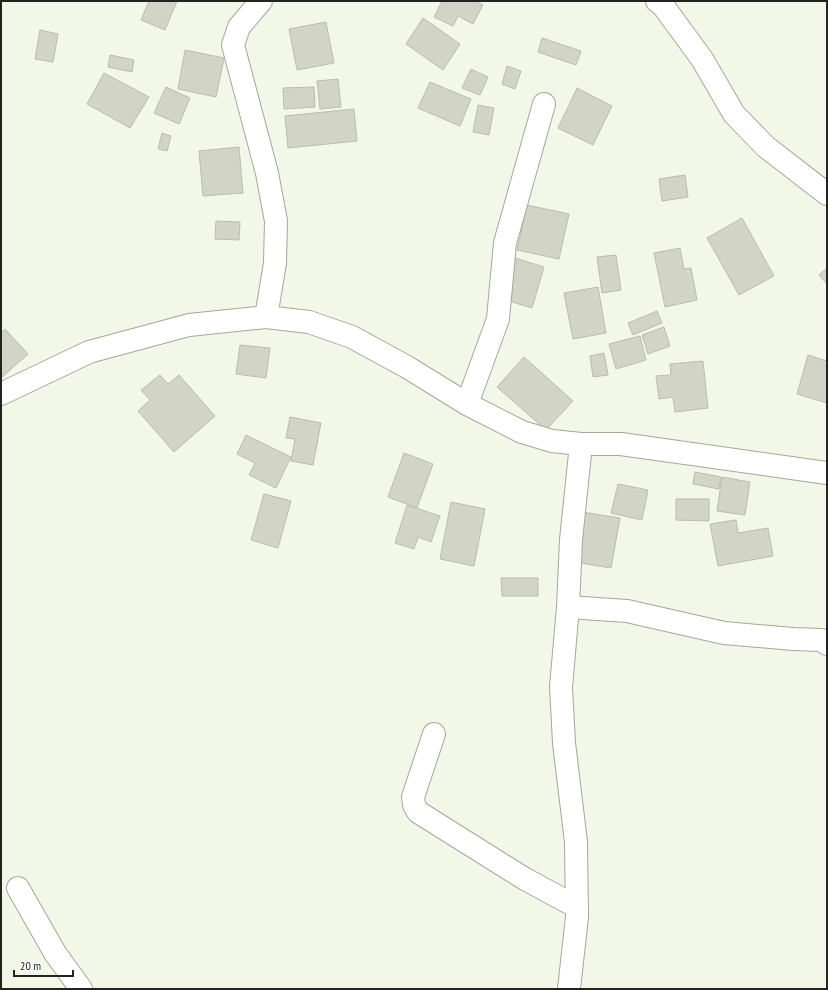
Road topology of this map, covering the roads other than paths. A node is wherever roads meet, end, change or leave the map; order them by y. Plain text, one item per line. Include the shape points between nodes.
1 (261, 1) edge
2 (657, 1) edge
3 (544, 104) dead end
4 (827, 194) edge
5 (266, 317) junction
6 (1, 394) edge
7 (467, 404) junction
8 (581, 444) junction
9 (827, 473) edge
10 (568, 607) junction
11 (827, 644) edge
12 (434, 734) dead end
13 (18, 888) dead end
14 (577, 907) junction
15 (81, 989) edge
16 (569, 989) edge

1 - 5 street via 239,27 233,45 267,173 276,221 275,263
2 - 4 street via 702,59 734,114 766,147
3 - 7 street via 505,243 498,319
5 - 6 street via 189,324 89,352
5 - 7 street via 309,322 352,337
7 - 8 street via 522,432 552,441
8 - 9 street via 636,446
8 - 10 street via 570,540
10 - 11 street via 627,611 724,633 820,640
10 - 14 street via 561,687 564,742 576,842
12 - 14 street via 413,798 418,812 525,879
13 - 15 street via 55,953
14 - 16 street

